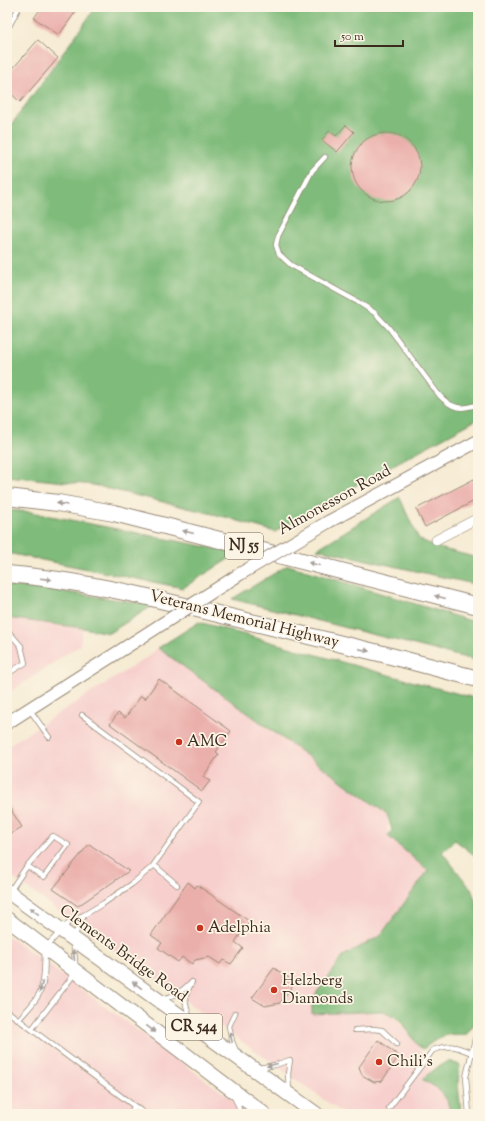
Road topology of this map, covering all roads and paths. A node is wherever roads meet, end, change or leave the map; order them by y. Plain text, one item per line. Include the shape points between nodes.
1 (19, 7) edge
2 (7, 30) edge
3 (324, 157) dead end
4 (478, 404) edge
5 (478, 441) edge
6 (7, 497) edge
7 (478, 518) edge
8 (436, 540) dead end
9 (7, 574) edge
10 (478, 606) edge
11 (7, 630) edge
12 (7, 674) edge
13 (478, 679) edge
14 (28, 709) junction
15 (82, 715) dead end
16 (7, 723) edge
17 (49, 737) dead end
18 (154, 865) junction
19 (27, 866) junction
20 (177, 885) dead end
21 (8, 892) edge
22 (84, 915) junction
23 (7, 919) edge
24 (61, 930) junction
25 (73, 939) junction
26 (44, 948) junction
27 (76, 972) junction
28 (157, 999) junction
29 (7, 1011) edge
30 (235, 1013) dead end
31 (19, 1019) junction
32 (193, 1026) junction
33 (32, 1029) junction
34 (355, 1030) dead end
35 (478, 1035) edge
36 (397, 1044) dead end
37 (472, 1054) junction
38 (478, 1055) edge
39 (240, 1060) junction
40 (254, 1069) junction
41 (231, 1090) junction
42 (289, 1094) junction
43 (134, 1106) junction
44 (389, 1108) dead end
45 (130, 1114) edge
46 (145, 1114) edge
47 (240, 1114) edge
48 (264, 1114) edge
49 (316, 1114) edge
50 (469, 1114) edge

1 - 2 lane
3 - 4 lane via 312,171 278,236 276,245 279,254 291,265 375,313 447,403 461,408
5 - 14 main road, Almonesson Road, bridge via 328,522 240,574
10 -> 6 highway, NJ 55 via 114,513
7 - 8 street
9 -> 13 highway, Veterans Memorial Highway via 117,590
11 - 12 lane via 21,646 25,663
14 - 16 main road, Almonesson Road
14 - 17 lane
15 - 18 lane via 199,802
18 - 20 lane
18 - 22 lane via 132,884
19 - 19 lane via 53,836 68,845 44,877
19 - 21 lane
24 -> 21 main road, Clements Bridge Road / CR 544
22 - 24 lane via 71,920
22 - 25 lane
23 - 26 main road, CR 544
24 - 25 main road, Clements Bridge Road / CR 544
24 - 26 lane
27 -> 25 lane
28 -> 25 main road, Clements Bridge Road / CR 544
26 - 27 main road, CR 544
26 -> 31 lane via 41,991
27 - 33 lane
27 -> 41 main road, CR 544
28 - 32 main road, Clements Bridge Road / CR 544
28 - 32 lane via 172,997 192,982 185,996 185,1004
29 - 31 lane
39 -> 30 lane via 229,1026
31 - 33 lane
32 - 39 main road, Clements Bridge Road / CR 544
33 - 43 lane
34 - 36 lane via 382,1030
35 - 37 lane
37 - 38 lane
37 - 44 lane via 454,1046 443,1046 433,1050
37 - 50 lane via 466,1077
39 - 40 main road, Clements Bridge Road / CR 544
40 - 42 main road, Clements Bridge Road / CR 544
42 -> 40 lane via 290,1060
41 - 47 lane
41 - 48 main road, CR 544
42 - 49 main road, Clements Bridge Road / CR 544
43 - 45 lane
43 - 46 lane

